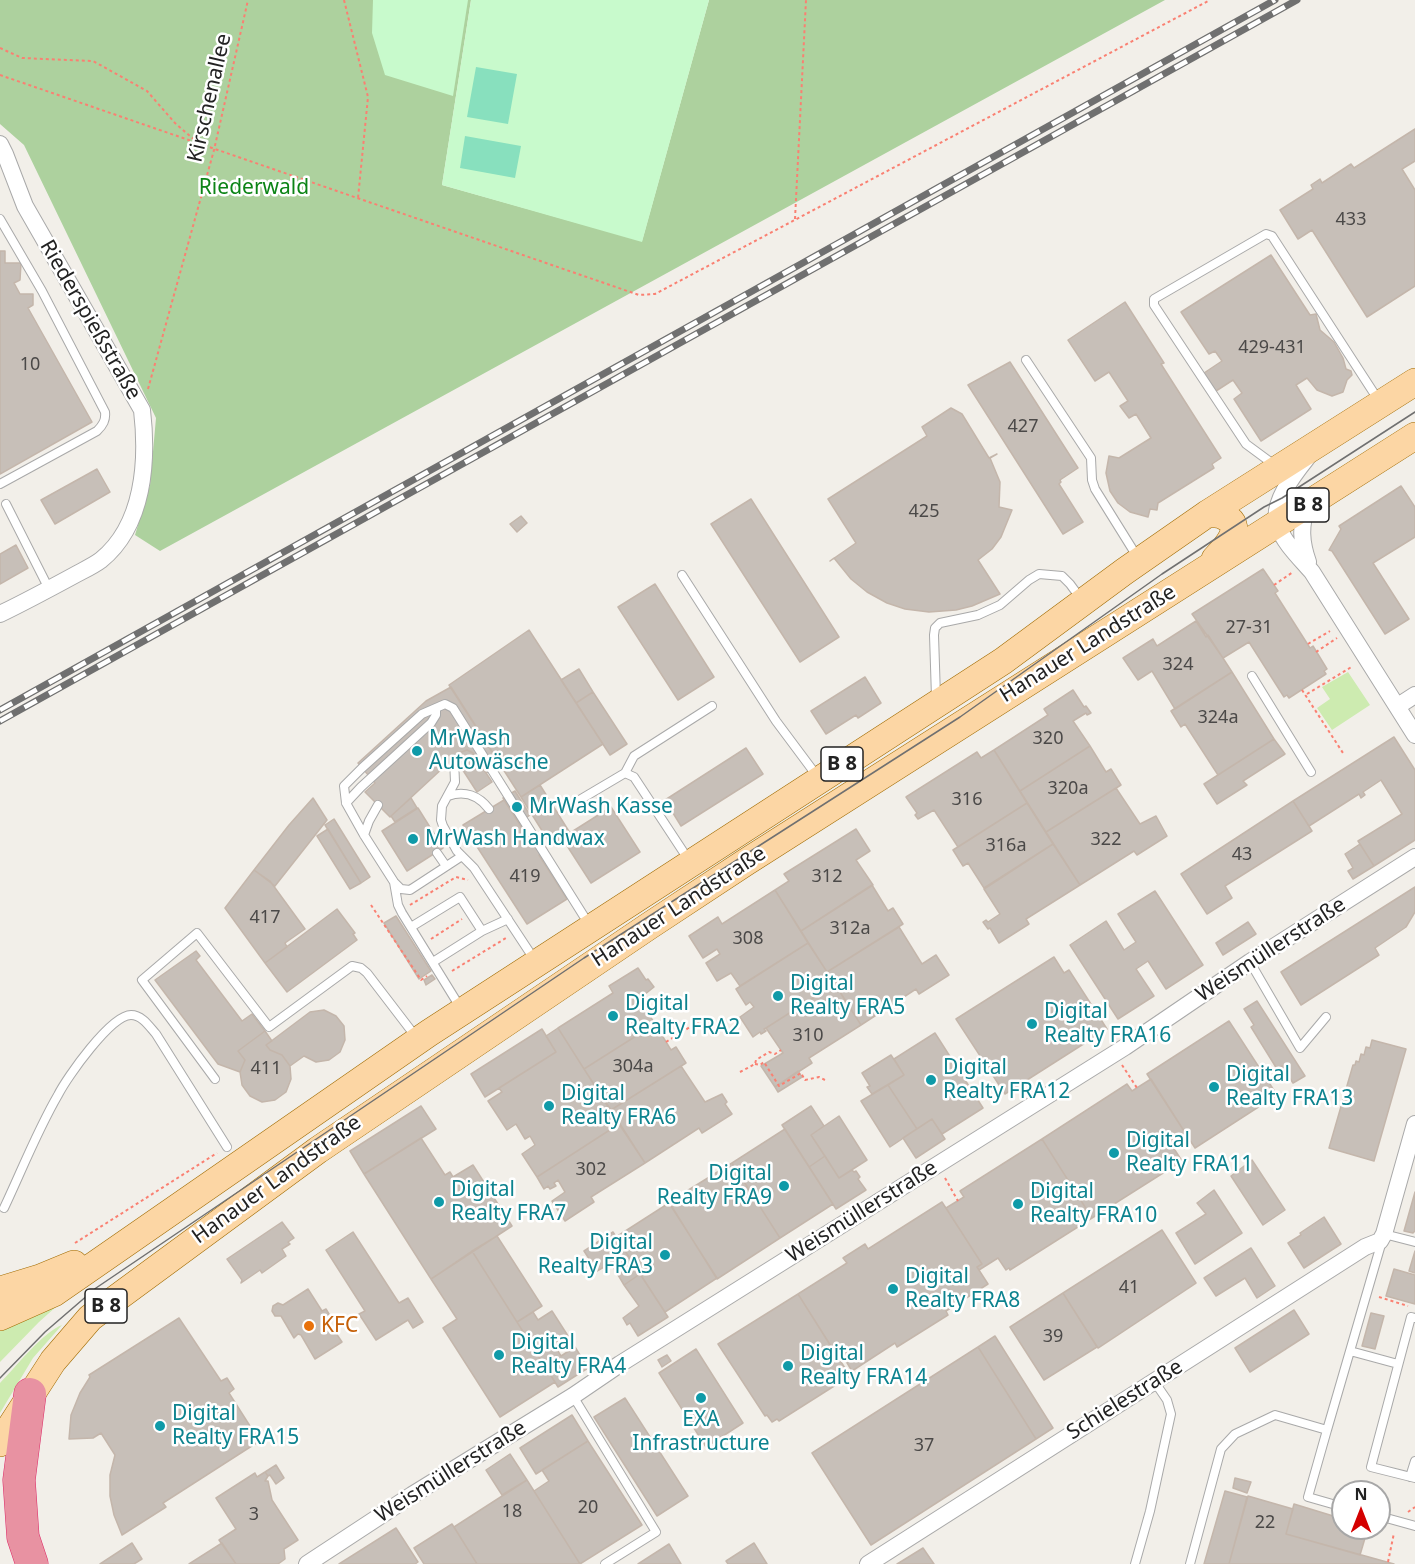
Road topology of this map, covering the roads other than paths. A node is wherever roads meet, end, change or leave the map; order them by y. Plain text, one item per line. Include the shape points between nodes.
1 (0, 144) edge
2 (0, 219) edge
3 (1026, 360) dead end
4 (1415, 382) edge
5 (1382, 404) junction
6 (1415, 436) edge
7 (1324, 440) junction
8 (1275, 471) junction
9 (0, 484) edge
10 (6, 504) dead end
11 (1307, 506) junction
12 (1207, 514) junction
13 (1277, 525) junction
14 (1140, 561) junction
15 (1304, 571) junction
16 (1201, 573) junction
17 (682, 575) dead end
18 (49, 589) junction
19 (1083, 603) junction
20 (0, 614) edge
21 (1252, 676) dead end
22 (1415, 695) edge
23 (936, 704) junction
24 (712, 706) dead end
25 (1398, 706) junction
26 (435, 709) junction
27 (1415, 735) edge
28 (454, 759) dead end
29 (1311, 772) dead end
30 (625, 773) junction
31 (819, 779) junction
32 (448, 796) junction
33 (346, 803) junction
34 (378, 805) dead end
35 (571, 805) dead end
36 (489, 809) dead end
37 (364, 835) junction
38 (437, 853) dead end
39 (462, 856) junction
40 (1415, 857) edge
41 (690, 862) junction
42 (446, 866) junction
43 (394, 882) junction
44 (508, 919) junction
45 (411, 927) junction
46 (590, 927) junction
47 (482, 931) junction
48 (433, 962) junction
49 (536, 962) junction
50 (1250, 962) junction
51 (462, 1011) junction
52 (1326, 1017) dead end
53 (424, 1031) junction
54 (215, 1079) dead end
55 (1415, 1124) edge
56 (227, 1147) dead end
57 (4, 1208) dead end
58 (1384, 1236) junction
59 (1415, 1242) edge
60 (115, 1249) junction
61 (0, 1290) edge
62 (0, 1317) edge
63 (1415, 1318) edge
64 (1350, 1351) junction
65 (1398, 1364) junction
66 (1154, 1381) junction
67 (30, 1394) junction
68 (573, 1396) junction
69 (1327, 1430) junction
70 (0, 1443) edge
71 (1415, 1461) edge
72 (1413, 1478) edge
73 (0, 1483) edge
74 (1331, 1503) edge
75 (1391, 1519) edge
76 (1415, 1526) edge
77 (30, 1564) edge
78 (307, 1564) edge
79 (605, 1564) edge
80 (868, 1564) edge
81 (1136, 1564) edge
82 (1190, 1564) edge

1 - 18 street, Riederspießstraße via 25,207 142,410 145,435 141,487 122,537 101,561
2 - 9 lane via 42,291 105,416 97,431
3 - 14 lane via 1091,458 1095,489
4 - 5 main road, Hanauer Landstraße / B 8
5 - 7 main road, Hanauer Landstraße / B 8
5 - 8 lane via 1272,236 1266,234 1154,299 1154,305 1246,444 1269,461
6 - 11 main road, Hanauer Landstraße / B 8
7 - 8 main road, Hanauer Landstraße / B 8
7 - 13 street via 1290,479
8 - 12 main road, Hanauer Landstraße / B 8
10 - 18 lane
11 - 13 main road, Hanauer Landstraße / B 8
11 - 15 street via 1301,529
12 - 14 main road, Hanauer Landstraße / B 8
12 - 16 main road via 1225,515 1234,527 1230,541
13 - 15 street
13 - 16 main road, Hanauer Landstraße / B 8
14 - 19 main road, Hanauer Landstraße / B 8
15 - 25 street
16 - 67 main road, Hanauer Landstraße / B 8 via 648,926 318,1150 90,1318
17 - 31 lane via 776,721
18 - 20 street, Riederspießstraße
19 - 23 main road, Hanauer Landstraße / B 8
19 - 23 lane via 1062,576 1039,574 1000,605 978,615 940,623 934,635
21 - 29 lane
22 - 25 street
23 - 31 main road, Hanauer Landstraße / B 8
24 - 30 lane via 634,756
25 - 27 street
26 - 33 lane via 431,723
26 - 33 lane via 422,714 344,786
26 - 46 lane via 445,704 453,708
28 - 32 lane via 455,782
30 - 35 lane
30 - 41 lane via 634,777
31 - 41 main road, Hanauer Landstraße / B 8
32 - 36 lane via 472,795
32 - 39 lane via 441,820
33 - 37 lane
34 - 37 lane
37 - 43 lane
38 - 42 lane
39 - 42 lane
39 - 44 lane
40 - 50 street, Weismüllerstraße
41 - 46 main road, Hanauer Landstraße / B 8
42 - 43 lane via 410,890 401,889
43 - 45 lane via 398,905
44 - 47 lane
44 - 49 lane
45 - 47 lane via 460,897
45 - 48 lane
46 - 49 main road, Hanauer Landstraße / B 8
47 - 48 lane
48 - 51 lane
49 - 51 main road, Hanauer Landstraße / B 8
50 - 52 lane via 1300,1047
50 - 68 street, Weismüllerstraße
51 - 53 main road, Hanauer Landstraße / B 8
53 - 54 lane via 367,973 352,966 269,1027 197,933 142,980
53 - 60 main road, Hanauer Landstraße / B 8
55 - 58 street
56 - 57 lane via 156,1034 138,1016 125,1016 102,1034 58,1093
58 - 59 lane
58 - 64 lane
58 - 66 street, Schielestraße
60 - 61 main road
60 - 62 main road, Hanauer Landstraße / B 8 via 54,1293
63 - 65 lane via 1411,1317
64 - 65 lane
64 - 69 lane
65 - 72 lane via 1371,1467
66 - 80 street, Schielestraße
66 - 81 lane via 1171,1414
67 - 70 main road, Hanauer Landstraße / B 8
67 - 77 highway via 20,1480 23,1537
68 - 78 street, Weismüllerstraße
68 - 79 lane via 656,1532
69 - 74 lane via 1308,1497
69 - 82 lane via 1275,1415 1236,1434 1221,1449
71 - 72 lane
73 - 77 highway via 11,1522
75 - 76 lane

